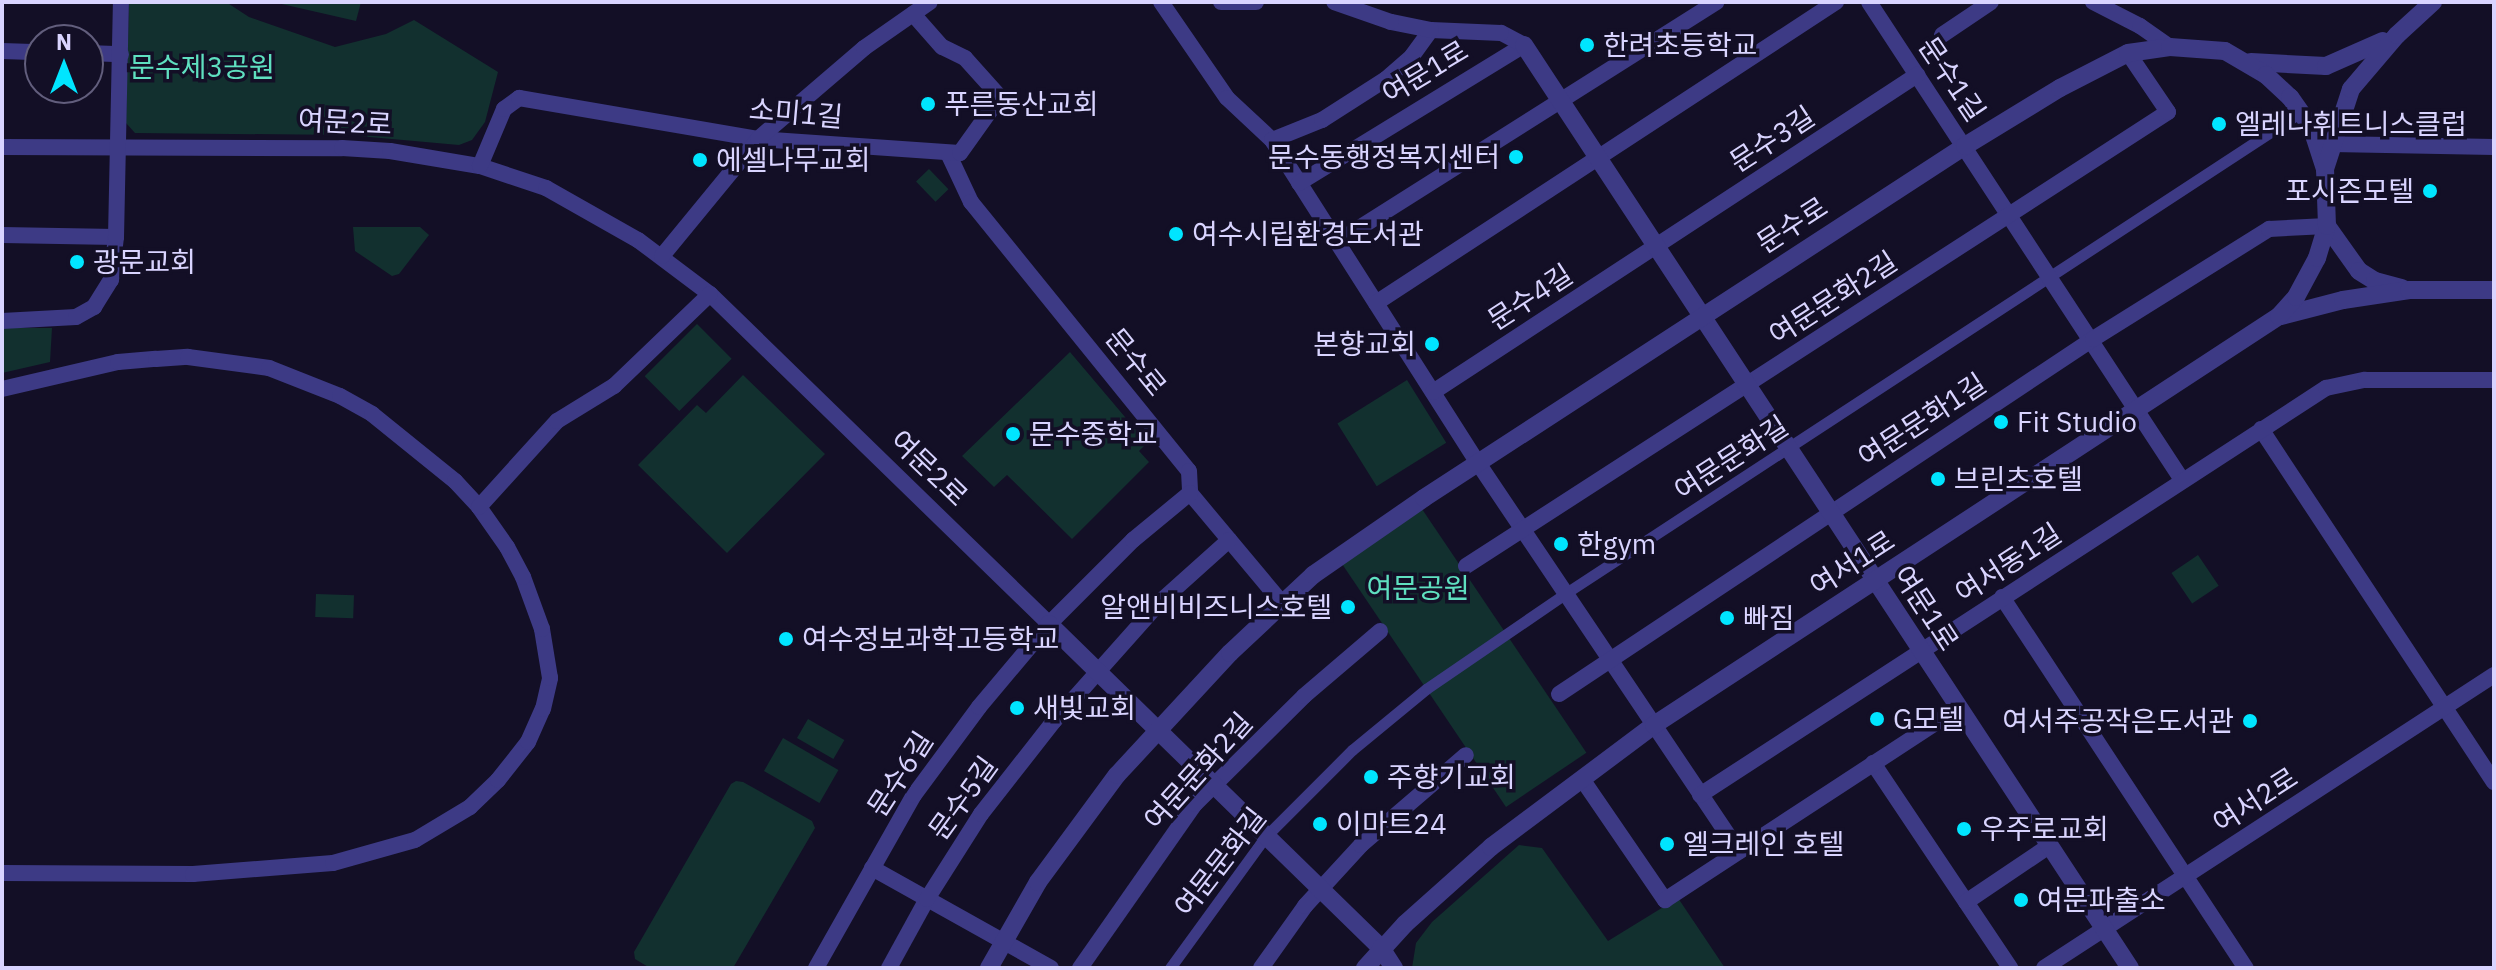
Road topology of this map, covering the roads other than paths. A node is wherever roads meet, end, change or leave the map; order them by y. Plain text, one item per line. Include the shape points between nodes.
1 (121, 2) edge
2 (930, 2) edge
3 (1161, 2) edge
4 (1221, 2) edge
5 (1241, 2) edge
6 (1256, 2) edge
7 (1334, 2) edge
8 (1836, 2) edge
9 (1869, 2) edge
10 (1991, 2) edge
11 (2093, 2) edge
12 (2433, 2) edge
13 (1710, 6) edge
14 (913, 14) junction
15 (1431, 30) junction
16 (1942, 35) dead end
17 (2397, 35) junction
18 (1524, 45) junction
19 (2170, 47) junction
20 (2, 51) edge
21 (24, 52) edge
22 (104, 53) edge
23 (2128, 53) junction
24 (121, 54) junction
25 (2246, 61) junction
26 (1917, 75) junction
27 (1562, 100) junction
28 (2301, 112) junction
29 (758, 139) junction
30 (1272, 140) junction
31 (2332, 144) junction
32 (1965, 146) junction
33 (2, 147) edge
34 (2494, 147) edge
35 (119, 148) junction
36 (948, 153) junction
37 (1598, 157) junction
38 (480, 166) junction
39 (2325, 169) junction
40 (1299, 183) junction
41 (2009, 215) junction
42 (2327, 226) junction
43 (2, 235) edge
44 (116, 237) junction
45 (1337, 242) junction
46 (1655, 246) junction
47 (662, 256) junction
48 (2051, 276) junction
49 (2409, 290) junction
50 (2494, 290) edge
51 (710, 294) junction
52 (1376, 303) junction
53 (2279, 316) junction
54 (1701, 318) junction
55 (2, 321) edge
56 (2093, 339) junction
57 (2494, 380) edge
58 (1745, 386) junction
59 (2, 389) edge
60 (1433, 392) junction
61 (2137, 409) junction
62 (2261, 429) junction
63 (1789, 450) junction
64 (1478, 463) junction
65 (2182, 480) junction
66 (1190, 493) junction
67 (479, 507) junction
68 (1830, 511) junction
69 (1523, 530) junction
70 (1229, 540) junction
71 (1466, 566) dead end
72 (1875, 581) junction
73 (1566, 593) junction
74 (2002, 597) junction
75 (1281, 602) junction
76 (1049, 624) junction
77 (1380, 631) dead end
78 (1920, 651) junction
79 (1610, 659) junction
80 (1097, 671) junction
81 (2492, 682) edge
82 (1559, 694) dead end
83 (2445, 707) junction
84 (1958, 708) junction
85 (1654, 725) junction
86 (1157, 730) junction
87 (1466, 755) dead end
88 (1873, 763) junction
89 (1582, 779) junction
90 (2494, 782) edge
91 (1213, 785) junction
92 (1700, 795) junction
93 (1266, 836) junction
94 (2049, 846) junction
95 (1739, 851) junction
96 (872, 868) junction
97 (2, 873) edge
98 (2185, 876) junction
99 (1320, 888) junction
100 (927, 899) junction
101 (1966, 902) junction
102 (2104, 929) junction
103 (1005, 940) junction
104 (1381, 948) junction
105 (816, 968) edge
106 (889, 968) edge
107 (989, 968) edge
108 (1051, 968) edge
109 (1080, 968) edge
110 (1170, 968) edge
111 (1261, 968) edge
112 (1365, 968) edge
113 (1394, 968) edge
114 (2010, 968) edge
115 (2044, 968) edge
116 (2130, 968) edge
117 (2246, 968) edge

1 - 24 street
2 - 14 street, 소미1길
3 - 30 street via 1227,98
4 - 5 street
5 - 6 street
7 - 15 street
8 - 37 street
9 - 26 street, 문수1길
10 - 16 street
11 - 19 street
12 - 17 street
13 - 27 street
14 - 29 street, 소미1길 via 864,48
14 - 36 street via 942,47 965,58 1000,97 962,151
15 - 18 street via 1501,33
15 - 30 street via 1386,79 1322,120
17 - 25 street via 2326,66
17 - 31 street via 2351,89
18 - 27 street, 여문1로
18 - 40 street, 여문1로
19 - 23 street, 문수로
19 - 25 street, 문수로 via 2225,51
20 - 21 street
22 - 24 street
23 - 32 street, 문수로
23 - 41 street, 여문문화2길 via 2168,112
24 - 35 street
25 - 28 street, 문수로 via 2278,84
26 - 32 street, 문수1길
26 - 46 street, 문수3길
27 - 37 street, 여문1로
27 - 45 street
28 - 39 street, 문수로
28 - 48 street, 여문문화길
29 - 36 street, 소미1길
29 - 38 street, 소미1길 via 519,98 504,109
29 - 47 street
30 - 40 street
31 - 34 street
31 - 39 street
32 - 41 street, 문수1길
32 - 54 street, 문수로
33 - 35 street, 여문2로
35 - 38 street, 여문2로 via 342,148
35 - 44 street
36 - 66 street, 문수로 via 971,202 1189,471
37 - 46 street, 여문1로
37 - 52 street
38 - 47 street, 여문2로 via 570,200
39 - 42 street
40 - 45 street
41 - 48 street, 문수1길
41 - 58 street, 여문문화2길
42 - 49 street via 2359,271
42 - 53 street, 여서1로 via 2306,281
42 - 56 street, 여문문화1길 via 2269,229
43 - 44 street
44 - 55 street via 111,280 94,307 65,320
45 - 52 street
46 - 54 street, 여문1로
46 - 60 street, 문수4길
47 - 51 street, 여문2로
48 - 56 street, 문수1길
48 - 63 street, 여문문화길
49 - 50 street
49 - 53 street
51 - 67 street via 624,377 557,421
51 - 76 street, 여문2로
52 - 60 street
53 - 61 street, 여서1로
54 - 58 street, 여문1로
54 - 64 street, 문수로
56 - 61 street, 문수1길
56 - 68 street, 여문문화1길
57 - 62 street, 여서동1길 via 2338,384
58 - 63 street, 여문1로
58 - 69 street, 여문문화2길
59 - 67 street via 118,362 156,359 188,357 269,368 372,414
60 - 64 street
61 - 65 street
61 - 72 street, 여서1로
62 - 65 street, 여서동1길
62 - 83 street
63 - 68 street, 여문1로
63 - 73 street, 여문문화길
64 - 69 street
64 - 75 street, 문수로 via 1353,545
65 - 74 street, 여서동1길
66 - 70 street, 문수로
66 - 76 street via 1133,540
67 - 97 street via 523,577 542,629 550,678 528,742 470,807 415,840 333,863 193,874
68 - 72 street, 여문1로
68 - 79 street, 여문문화1길
69 - 71 street, 여문문화2길
69 - 73 street
70 - 75 street, 문수로
70 - 80 street via 1160,602
72 - 78 street, 여문1로
72 - 85 street, 여서1로
73 - 79 street
73 - 93 street, 여문문화길 via 1389,719
74 - 78 street, 여서동1길
74 - 98 street
75 - 86 street, 문수로
76 - 80 street, 여문2로
76 - 96 street, 문수6길 via 931,771
77 - 91 street, 여문문화2길
78 - 84 street, 여문1로
78 - 92 street, 여서동1길
79 - 82 street, 여문문화1길
79 - 85 street
80 - 86 street, 여문2로
80 - 100 street, 문수5길 via 981,814
81 - 83 street, 여서2로
83 - 90 street
83 - 98 street, 여서2로
84 - 88 street
84 - 94 street, 여문1로
85 - 89 street, 여서1로
85 - 92 street
86 - 91 street, 여문2로
86 - 103 street, 문수로 via 1069,839
87 - 99 street via 1389,819
88 - 95 street
88 - 101 street
89 - 95 street via 1665,900
89 - 104 street, 여서1로 via 1491,847
91 - 93 street, 여문2로
91 - 109 street, 여문문화2길 via 1136,884
92 - 95 street
93 - 99 street, 여문2로
93 - 110 street, 여문문화길
94 - 101 street
94 - 102 street, 여문1로
96 - 100 street
96 - 105 street, 문수6길
98 - 102 street, 여서2로
98 - 117 street
99 - 104 street, 여문2로
99 - 111 street
100 - 103 street
100 - 106 street, 문수5길
101 - 114 street
102 - 115 street, 여서2로
102 - 116 street, 여문1로
103 - 107 street, 문수로
103 - 108 street
104 - 112 street, 여서1로
104 - 113 street, 여문2로

